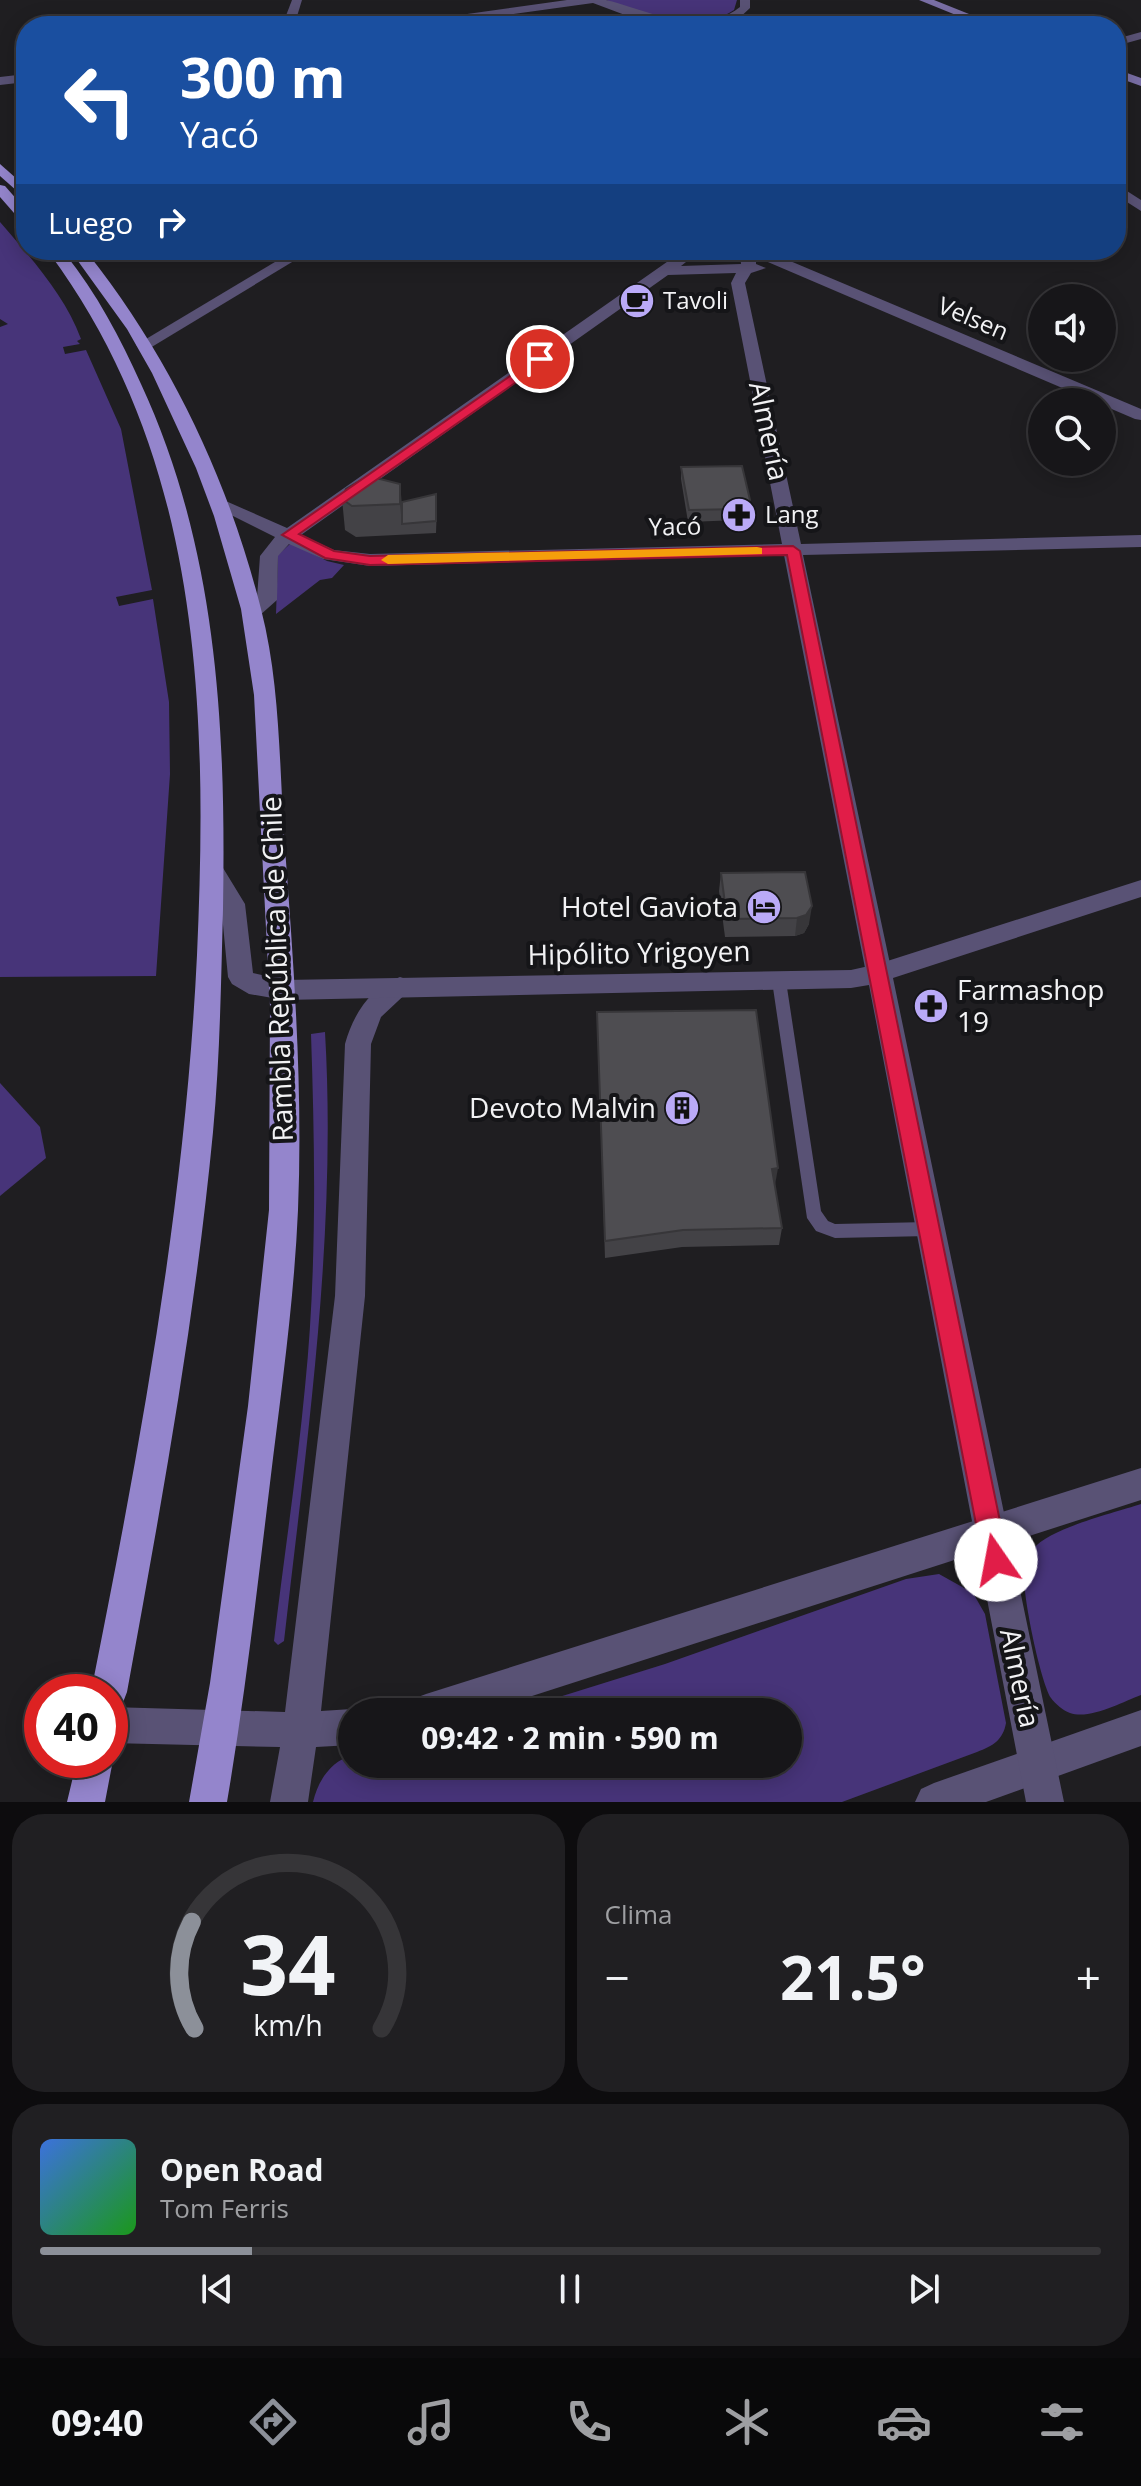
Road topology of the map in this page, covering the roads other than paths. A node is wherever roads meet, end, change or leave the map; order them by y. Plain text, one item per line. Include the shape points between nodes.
1 (593, 0) edge
2 (924, 0) edge
3 (476, 16) edge
4 (638, 16) edge
5 (966, 16) edge
6 (0, 168) edge
7 (16, 185) edge
8 (1, 190) edge
9 (16, 207) edge
10 (62, 260) edge
11 (86, 260) edge
12 (288, 260) edge
13 (681, 260) edge
14 (713, 260) edge
15 (750, 260) edge
16 (773, 260) edge
17 (787, 266) junction
18 (719, 270) junction
19 (666, 271) junction
20 (742, 276) junction
21 (144, 345) junction
22 (1141, 415) edge
23 (222, 506) junction
24 (289, 535) junction
25 (1141, 541) edge
26 (793, 551) junction
27 (252, 612) junction
28 (212, 869) junction
29 (1141, 888) edge
30 (879, 973) junction
31 (779, 981) junction
32 (400, 987) junction
33 (284, 990) junction
34 (929, 1229) junction
35 (1141, 1484) edge
36 (990, 1531) junction
37 (113, 1674) edge
38 (470, 1698) edge
39 (128, 1725) edge
40 (222, 1728) junction
41 (338, 1728) edge
42 (1141, 1728) edge
43 (301, 1730) junction
44 (1037, 1765) junction
45 (91, 1778) edge
46 (86, 1802) edge
47 (208, 1802) edge
48 (289, 1802) edge
49 (934, 1802) edge
50 (1045, 1802) edge

1 - 3 street
1 - 4 street
2 - 5 main road
6 - 7 main road
8 - 9 main road
10 - 28 main road, Rambla República de Chile via 133,379 180,511 206,641 215,773
11 - 21 main road, Rambla República de Chile
12 - 21 street
13 - 19 street
14 - 18 street
15 - 20 street, Almería
16 - 17 street, Velsen
17 - 20 street, Velsen
17 - 22 street, Velsen
18 - 19 street, Velsen
18 - 20 street, Velsen
19 - 24 street
20 - 26 street, Almería
21 - 23 main road, Rambla República de Chile
23 - 24 street, Yacó
23 - 27 main road, Rambla República de Chile
24 - 26 street, Yacó via 330,555 370,560
24 - 27 street via 271,549 267,600
25 - 26 street, Yacó
26 - 30 street, Almería
27 - 33 main road, Rambla República de Chile via 264,699
28 - 33 street, Hipólito Yrigoyen via 233,904 241,977 249,984
28 - 37 main road, Rambla República de Chile via 199,1128 182,1277 149,1490
29 - 30 street, Hipólito Yrigoyen
30 - 31 street, Hipólito Yrigoyen
30 - 34 street, Almería
31 - 32 street, Hipólito Yrigoyen
31 - 34 lane via 813,1213 822,1226 835,1231
32 - 33 street, Hipólito Yrigoyen
32 - 43 street via 372,1007 358,1044 350,1296
33 - 40 main road, Rambla República de Chile via 285,1173 278,1299
34 - 36 street, Almería
35 - 36 street
36 - 38 street
36 - 44 street, Almería
39 - 40 street
40 - 43 street
40 - 47 main road, Rambla República de Chile
41 - 43 street
42 - 44 street
43 - 48 street
44 - 49 street
44 - 50 street, Almería
45 - 46 main road

